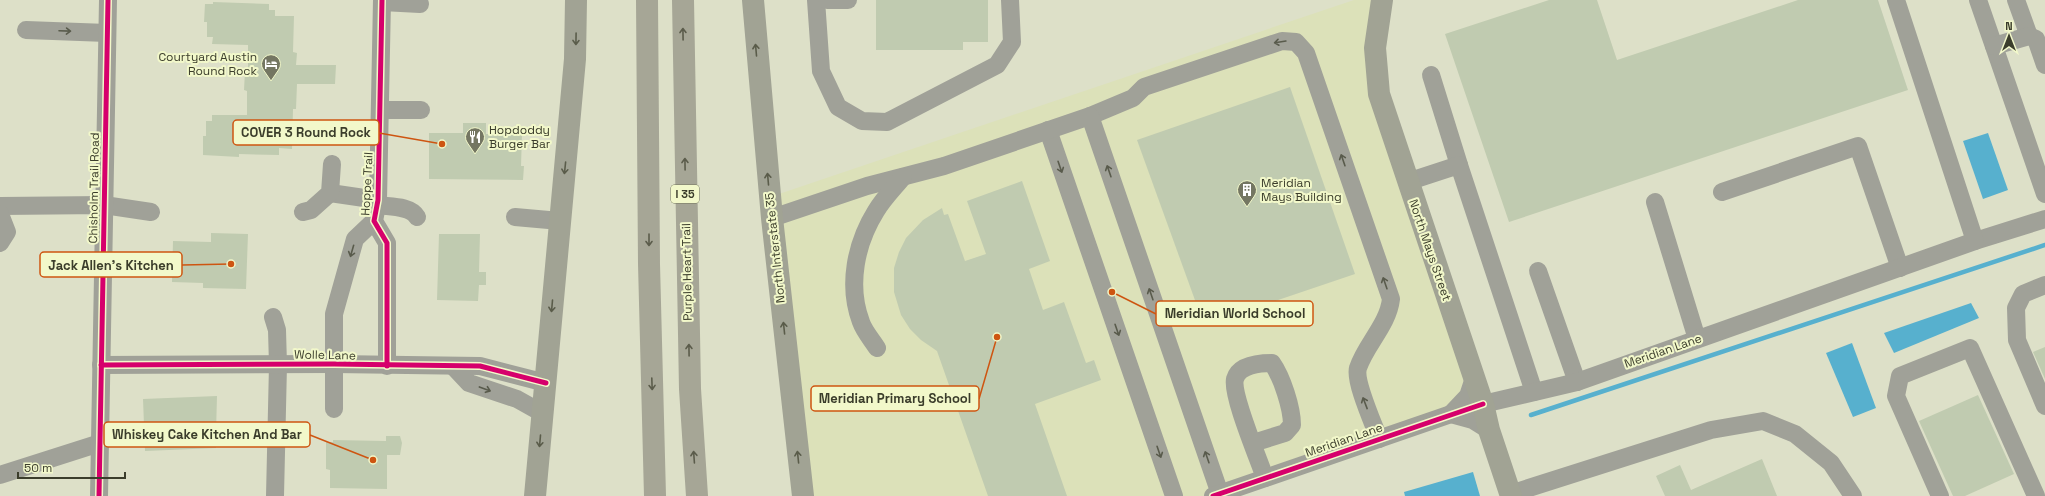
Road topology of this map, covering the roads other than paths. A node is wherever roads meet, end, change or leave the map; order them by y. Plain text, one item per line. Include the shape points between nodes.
1 (108, 0) edge
2 (576, 0) edge
3 (635, 0) edge
4 (647, 0) edge
5 (683, 0) edge
6 (753, 0) edge
7 (816, 0) edge
8 (827, 0) edge
9 (848, 0) edge
10 (1010, 0) edge
11 (1382, 0) edge
12 (1896, 0) edge
13 (1978, 0) edge
14 (2016, 0) edge
15 (382, 1) edge
16 (420, 4) dead end
17 (26, 30) dead end
18 (107, 33) junction
19 (2029, 36) junction
20 (1994, 46) junction
21 (2045, 65) edge
22 (1431, 75) dead end
23 (380, 110) junction
24 (421, 110) dead end
25 (1090, 116) junction
26 (1048, 130) junction
27 (332, 164) dead end
28 (1460, 164) junction
29 (902, 177) junction
30 (1407, 182) junction
31 (1722, 192) dead end
32 (330, 193) junction
33 (2045, 194) edge
34 (649, 201) junction
35 (1655, 202) dead end
36 (0, 206) edge
37 (104, 206) junction
38 (376, 209) junction
39 (151, 212) dead end
40 (303, 212) dead end
41 (0, 214) edge
42 (417, 217) dead end
43 (514, 217) dead end
44 (772, 218) junction
45 (2045, 219) edge
46 (560, 221) junction
47 (1975, 241) junction
48 (0, 242) edge
49 (1900, 268) junction
50 (1538, 271) dead end
51 (2045, 286) edge
52 (273, 317) dead end
53 (1697, 339) junction
54 (877, 348) dead end
55 (334, 364) junction
56 (101, 365) junction
57 (278, 365) junction
58 (387, 366) junction
59 (454, 367) junction
60 (1474, 378) junction
61 (1577, 382) junction
62 (546, 383) junction
63 (1534, 392) junction
64 (1483, 404) junction
65 (2045, 406) edge
66 (334, 409) dead end
67 (542, 413) junction
68 (1451, 414) junction
69 (1489, 430) junction
70 (1379, 439) junction
71 (100, 443) junction
72 (1253, 443) dead end
73 (0, 476) edge
74 (1265, 478) junction
75 (2030, 494) edge
76 (1216, 495) edge
77 (1510, 495) edge
78 (99, 496) edge
79 (275, 496) edge
80 (535, 496) edge
81 (655, 496) edge
82 (697, 496) edge
83 (803, 496) edge
84 (1174, 496) edge
85 (1853, 496) edge
86 (1940, 496) edge

1 - 18 street, Chisholm Trail Road
2 -> 46 main road via 575,59
3 - 34 highway
4 - 34 highway
82 -> 5 highway, Purple Heart Trail / I 35 via 690,389
44 -> 6 main road, North Interstate 35
7 - 10 street via 820,72 838,107 862,120 888,122 997,65 1012,42
8 - 9 street
11 - 30 main road, North Mays Street via 1375,48 1376,71 1385,117
12 - 47 street
13 - 20 street
14 - 19 street
15 - 16 street
15 - 23 street, Hoppe Trail
17 -> 18 street
18 - 37 street, Chisholm Trail Road
19 - 20 street
19 - 21 street via 2036,39
20 - 33 street
22 - 28 street
23 - 24 street
23 - 38 street, Hoppe Trail
25 - 26 street
70 -> 25 street via 1360,388 1357,370 1389,311 1391,299 1306,53 1296,42 1282,41 1144,87 1133,98
76 -> 25 street
26 - 29 street via 944,166
26 -> 84 street
27 - 32 street
28 - 30 street
28 - 63 street
29 - 44 street
29 - 54 street via 876,210 863,236 856,266 854,289 861,323
30 - 60 main road, North Mays Street
31 - 49 street via 1858,146
32 - 38 street
32 - 40 street via 311,210
34 -> 81 highway
35 - 53 street
36 - 37 street
37 - 39 street
37 - 56 street, Chisholm Trail Road
38 - 42 street via 403,208 415,213
38 -> 55 street, Hoppe Trail via 355,239 334,314
38 - 58 street, Hoppe Trail via 387,243
41 - 48 street via 7,232
43 - 46 street
83 -> 44 main road, North Interstate 35
45 - 47 street, Meridian Lane
46 -> 62 main road
47 - 49 street, Meridian Lane
49 - 53 street, Meridian Lane
50 - 61 street
51 - 65 street via 2023,294 2016,308 2017,340
52 - 57 street via 277,330
53 - 61 street, Meridian Lane
55 - 57 street, Wolle Lane
55 - 58 street, Wolle Lane
55 - 66 street, Hoppe Trail
56 - 57 street, Wolle Lane
56 - 71 street, Chisholm Trail Road
57 - 79 street
58 - 59 street, Wolle Lane
59 - 62 street, Wolle Lane via 480,366
59 -> 67 street via 469,383 517,399
60 - 64 main road, North Mays Street
60 - 68 street via 1468,396
61 - 63 street, Meridian Lane
62 - 67 main road
63 - 64 street, Meridian Lane
64 - 68 street, Meridian Lane
64 - 69 main road, North Mays Street
67 -> 80 main road
68 - 69 street via 1473,420
68 - 70 street, Meridian Lane
69 - 77 main road, North Mays Street
70 - 74 street, Meridian Lane
71 - 73 street
71 - 78 street, Chisholm Trail Road
72 - 74 street
74 - 76 street, Meridian Lane
75 - 86 street via 1970,348 1900,376 1896,396
77 - 85 street via 1711,430 1763,421 1794,434 1831,463

